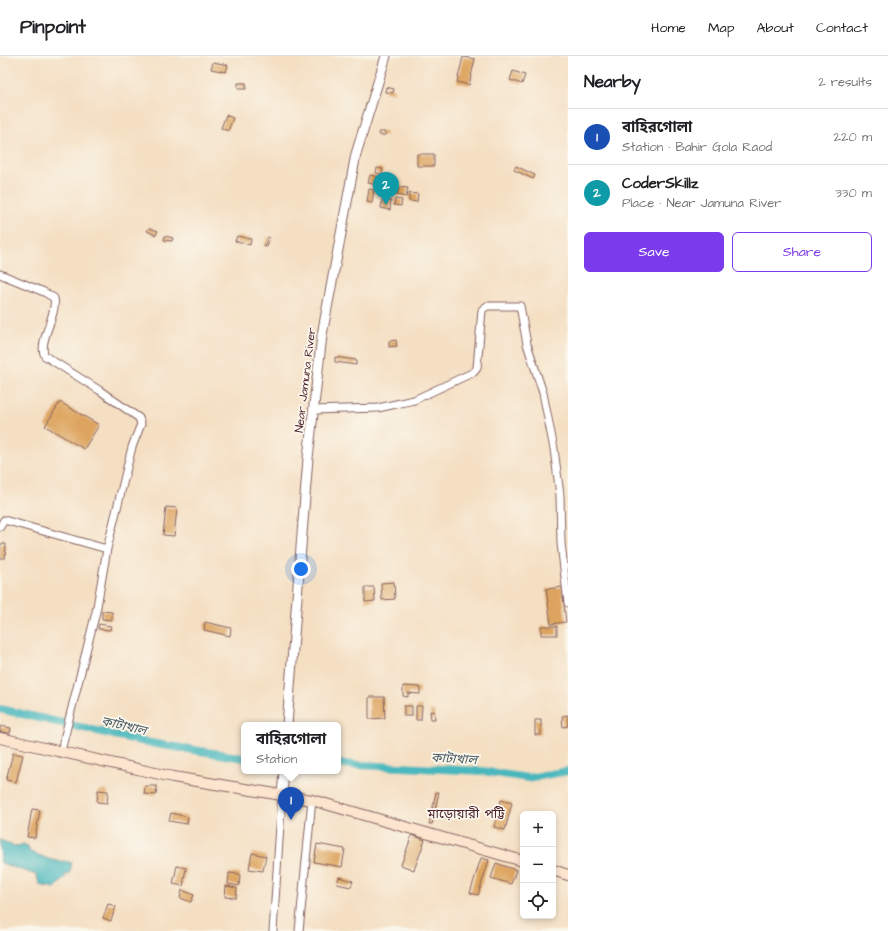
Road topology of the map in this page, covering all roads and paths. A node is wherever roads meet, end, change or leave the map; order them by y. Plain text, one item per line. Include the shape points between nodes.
1 (386, 56) edge
2 (0, 274) edge
3 (313, 410) junction
4 (0, 527) edge
5 (565, 546) edge
6 (107, 550) junction
7 (568, 603) edge
8 (287, 722) edge
9 (0, 738) edge
10 (62, 747) junction
11 (284, 774) edge
12 (282, 790) junction
13 (312, 800) junction
14 (520, 860) edge
15 (556, 871) edge
16 (568, 875) edge
17 (273, 931) edge
18 (299, 931) edge

1 - 3 street, Near Jamuna River via 356,154 322,335
2 - 6 street via 54,298 53,312 42,349 45,356 99,390 141,422 132,447
3 - 5 street via 378,408 414,400 474,372 477,368 482,310 487,306 520,306 527,344 543,393 554,449
3 - 8 street, Near Jamuna River
4 - 6 street via 4,520
5 - 7 street
6 - 10 street via 96,612
9 - 10 main road
10 - 12 main road via 173,777
11 - 12 street
12 - 13 main road
12 - 17 street
13 - 14 main road
13 - 18 street
15 - 16 main road

